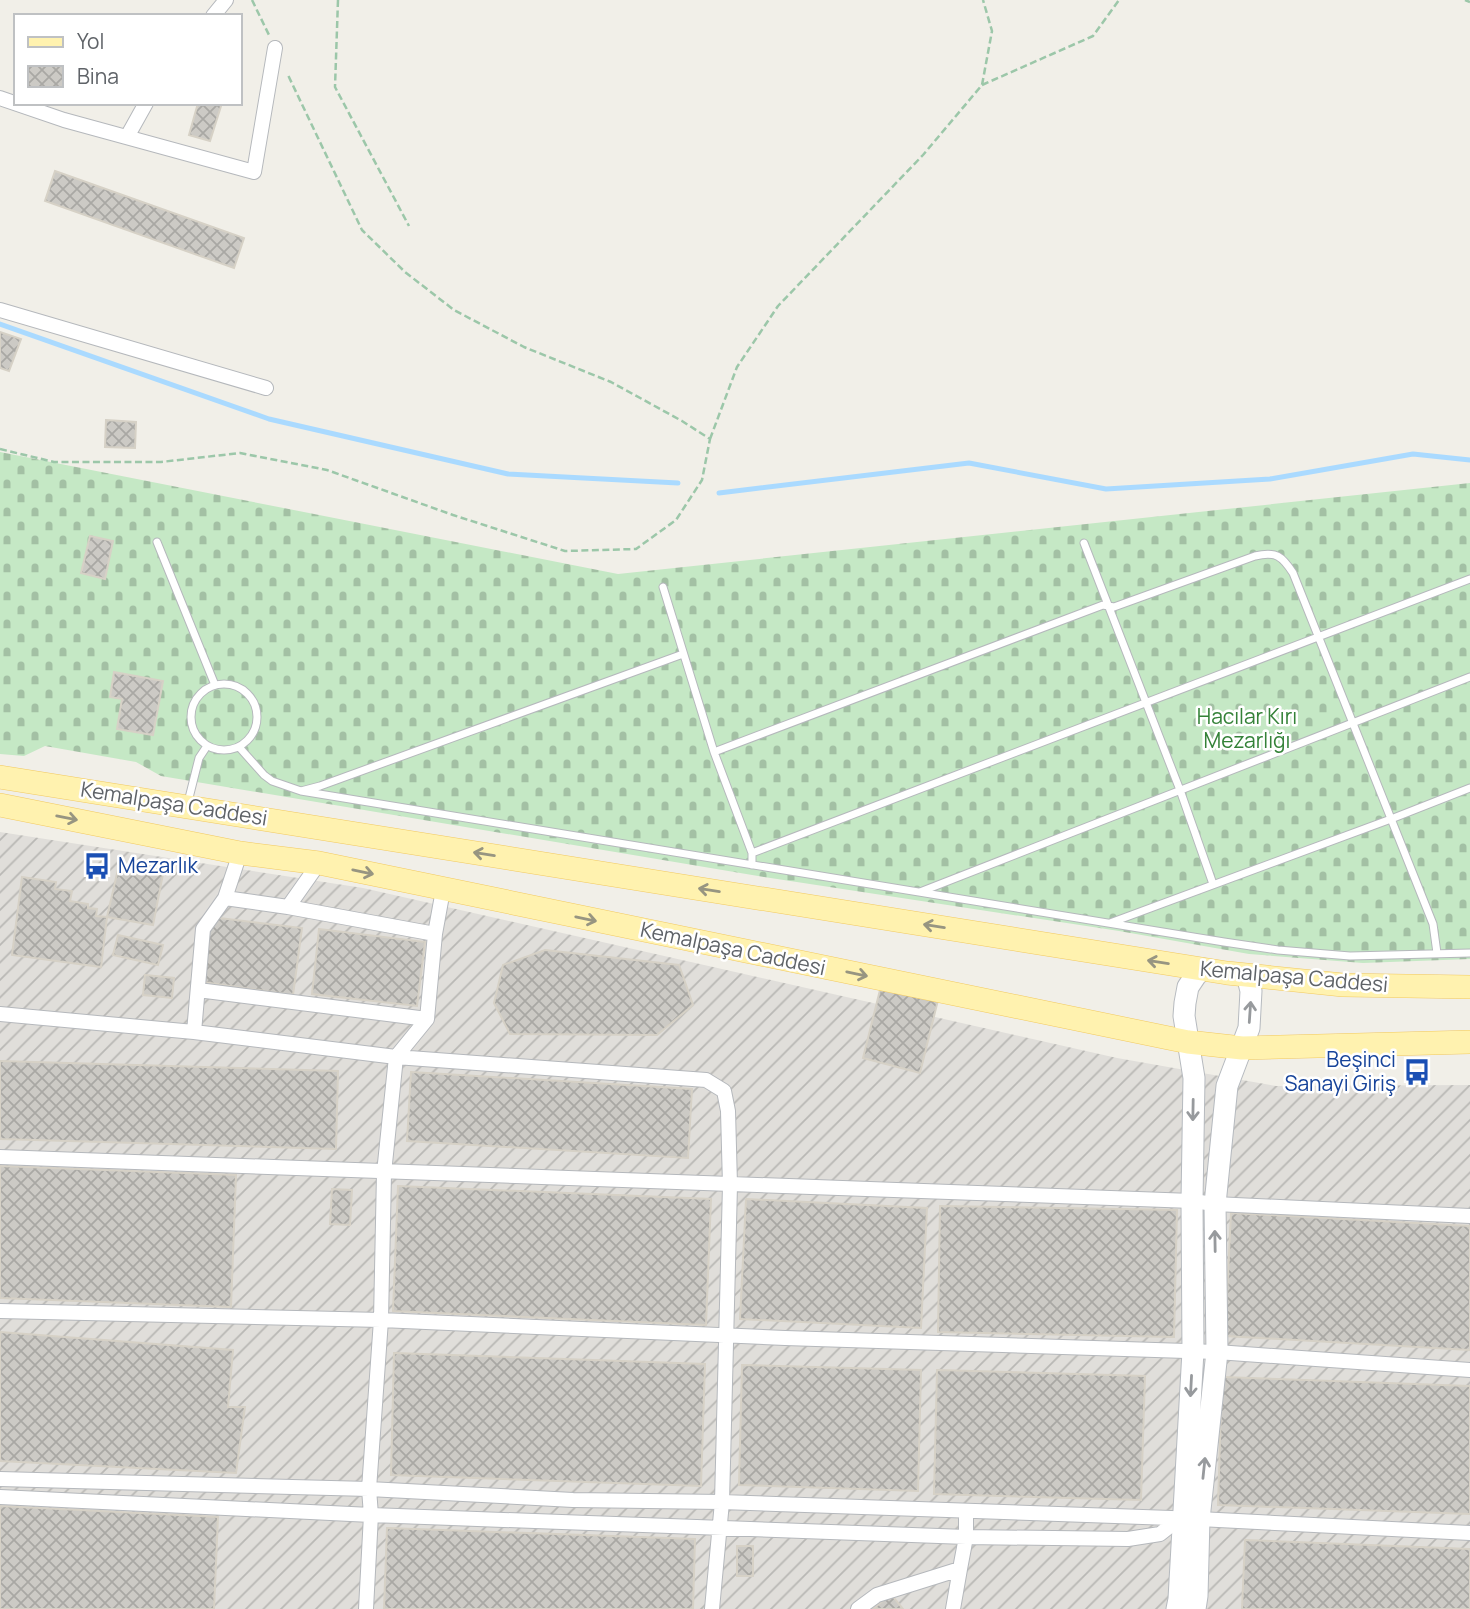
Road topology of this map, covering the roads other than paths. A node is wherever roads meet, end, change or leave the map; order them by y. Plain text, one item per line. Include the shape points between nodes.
1 (226, 0) edge
2 (215, 14) edge
3 (275, 48) road end
4 (20, 105) edge
5 (145, 105) edge
6 (127, 137) junction
7 (0, 310) edge
8 (267, 388) dead end
9 (157, 542) dead end
10 (1084, 544) dead end
11 (1470, 579) edge
12 (663, 587) dead end
13 (1108, 605) junction
14 (1318, 637) junction
15 (684, 654) junction
16 (1470, 677) edge
17 (215, 685) junction
18 (1146, 703) junction
19 (1353, 723) junction
20 (207, 746) junction
21 (239, 747) junction
22 (714, 752) junction
23 (0, 777) edge
24 (1470, 788) edge
25 (1180, 790) junction
26 (301, 791) junction
27 (0, 805) edge
28 (187, 806) junction
29 (1391, 819) junction
30 (240, 853) junction
31 (752, 853) junction
32 (319, 863) junction
33 (752, 865) junction
34 (1213, 884) junction
35 (443, 890) junction
36 (919, 892) junction
37 (225, 898) junction
38 (288, 907) junction
39 (1109, 923) junction
40 (435, 934) junction
41 (1437, 953) junction
42 (1470, 953) edge
43 (1203, 969) junction
44 (1247, 975) junction
45 (1470, 987) edge
46 (198, 990) junction
47 (0, 1014) edge
48 (427, 1019) junction
49 (194, 1032) junction
50 (1188, 1042) junction
51 (1470, 1042) edge
52 (1242, 1048) junction
53 (396, 1057) junction
54 (0, 1157) edge
55 (384, 1173) junction
56 (730, 1185) junction
57 (1192, 1201) junction
58 (1215, 1204) junction
59 (1470, 1216) edge
60 (0, 1311) edge
61 (381, 1320) junction
62 (726, 1335) junction
63 (1193, 1351) junction
64 (1217, 1352) junction
65 (1470, 1370) edge
66 (0, 1479) edge
67 (369, 1489) junction
68 (0, 1497) edge
69 (722, 1502) junction
70 (966, 1510) junction
71 (371, 1515) junction
72 (1187, 1519) junction
73 (720, 1527) junction
74 (1470, 1533) edge
75 (966, 1536) junction
76 (960, 1569) junction
77 (366, 1609) edge
78 (712, 1609) edge
79 (858, 1609) edge
80 (953, 1609) edge
81 (1177, 1609) edge
82 (1195, 1609) edge

1 - 2 street
3 - 6 street via 254,172
4 - 6 street
5 - 6 street
7 - 8 street
9 - 17 lane
10 - 13 lane
11 - 14 lane
12 - 15 lane
13 - 14 lane via 1114,607 1270,553 1293,573
13 - 18 lane
13 - 22 lane
14 - 18 lane
14 - 19 lane
15 - 22 lane
15 - 26 lane
16 - 19 lane
17 - 20 lane via 205,690 192,708 193,730
17 - 21 lane via 236,686 253,699 258,721 255,732
18 - 25 lane
18 - 31 lane
19 - 25 lane
19 - 29 lane
20 - 21 lane via 218,750
20 - 28 lane via 199,758
21 - 26 lane via 272,781
22 - 31 lane
23 - 28 main road, Kemalpaşa Caddesi
24 - 29 lane
25 - 34 lane
25 - 36 lane
26 - 33 lane
27 -> 30 main road, Kemalpaşa Caddesi
43 -> 28 main road, Kemalpaşa Caddesi
29 - 34 lane
29 - 41 lane via 1433,924
30 - 32 main road, Kemalpaşa Caddesi
30 - 37 street
31 - 33 lane
32 -> 35 main road, Kemalpaşa Caddesi
32 - 38 street
33 - 36 lane
34 - 39 lane
35 - 40 street
35 -> 50 main road, Kemalpaşa Caddesi
36 - 39 lane
37 - 38 street
37 - 46 street via 203,929
38 - 40 street
39 - 41 lane via 1278,950 1350,956
40 - 48 street
41 - 42 lane
43 - 44 main road, Kemalpaşa Caddesi
43 - 50 street via 1186,995
44 - 45 main road, Kemalpaşa Caddesi via 1343,985
52 -> 44 street via 1251,1008
46 - 48 street
46 - 49 street
47 - 49 street
48 - 53 street
49 - 53 street
50 - 52 main road, Kemalpaşa Caddesi
50 -> 57 street via 1194,1078
51 - 52 main road, Kemalpaşa Caddesi
52 - 58 street via 1227,1086
53 - 55 street
53 - 56 street via 706,1080 724,1091
54 - 55 street
55 - 56 street
55 - 61 street
56 - 57 street
56 - 62 street
57 - 58 street
57 - 63 street
58 - 59 street
64 -> 58 street
60 - 61 street
61 - 62 street
61 - 67 street
62 - 63 street
62 - 69 street
63 - 64 street
63 -> 72 street
64 - 65 street
72 -> 64 street
66 - 67 street
67 - 69 street
67 - 71 street
68 - 71 street
69 - 70 street
69 - 73 street
70 - 72 street
70 - 75 street
71 - 73 street
71 - 77 street
72 - 74 street
72 - 75 street via 1160,1534 1128,1539
72 - 81 street
72 - 82 street
73 - 75 street
73 - 78 street
75 - 76 street
76 - 79 street via 877,1595
76 - 80 street

